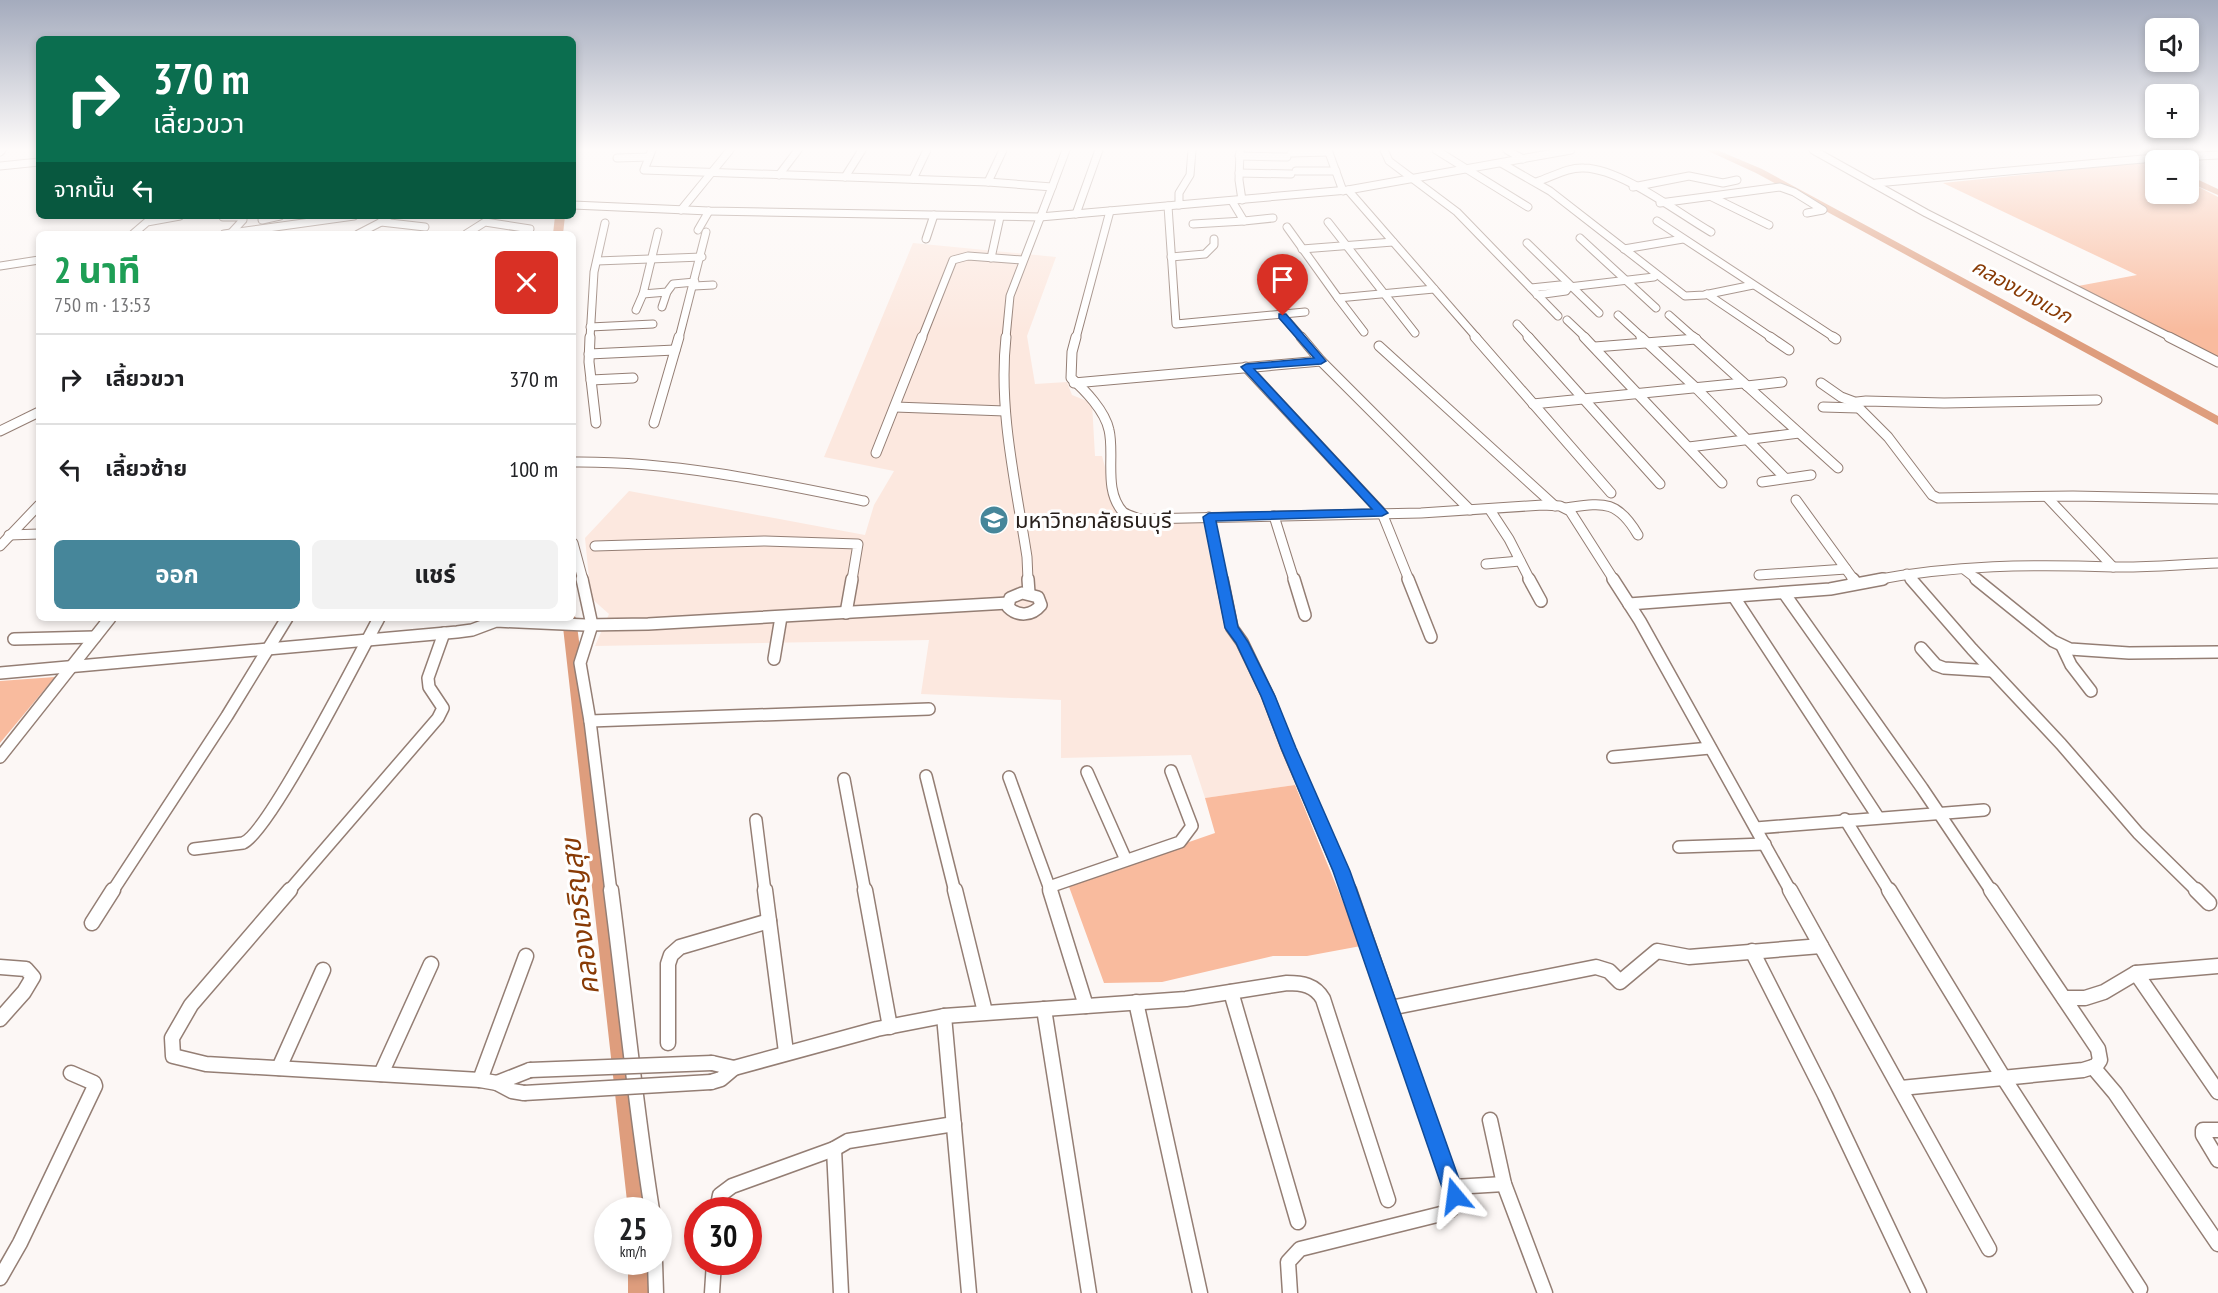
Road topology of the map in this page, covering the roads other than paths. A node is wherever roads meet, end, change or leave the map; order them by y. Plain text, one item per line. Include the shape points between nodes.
1 (605, 210) edge
2 (609, 210) edge
3 (677, 210) edge
4 (691, 210) edge
5 (1043, 210) edge
6 (1077, 210) edge
7 (1118, 210) edge
8 (1168, 210) edge
9 (1238, 210) edge
10 (1364, 210) edge
11 (1454, 210) edge
12 (1573, 210) edge
13 (1673, 210) edge
14 (1740, 210) edge
15 (1821, 210) edge
16 (1921, 210) edge
17 (709, 211) junction
18 (1110, 211) junction
19 (1807, 213) dead end
20 (1076, 214) junction
21 (934, 215) junction
22 (613, 216) junction
23 (1000, 216) junction
24 (1040, 217) junction
25 (1273, 218) dead end
26 (165, 219) edge
27 (242, 219) edge
28 (273, 219) tunnel mouth
29 (320, 219) edge
30 (386, 219) edge
31 (1244, 220) junction
32 (1657, 221) dead end
33 (381, 222) junction
34 (1328, 222) dead end
35 (263, 224) junction
36 (1193, 224) dead end
37 (1768, 225) dead end
38 (425, 227) dead end
39 (1287, 227) dead end
40 (530, 228) dead end
41 (134, 231) edge
42 (230, 231) edge
43 (249, 231) edge
44 (249, 231) edge
45 (364, 231) edge
46 (471, 231) edge
47 (658, 232) dead end
48 (1711, 232) dead end
49 (1580, 238) dead end
50 (926, 239) dead end
51 (1214, 239) dead end
52 (1683, 239) junction
53 (1393, 242) junction
54 (1527, 243) dead end
55 (1346, 246) junction
56 (1302, 249) junction
57 (1624, 249) junction
58 (702, 257) junction
59 (1171, 257) junction
60 (652, 258) junction
61 (991, 258) junction
62 (36, 260) edge
63 (1022, 260) junction
64 (597, 261) junction
65 (0, 266) edge
66 (1654, 278) dead end
67 (1626, 281) junction
68 (694, 284) junction
69 (712, 285) dead end
70 (1753, 285) junction
71 (1571, 287) junction
72 (1531, 288) junction
73 (1434, 289) junction
74 (667, 292) junction
75 (643, 294) junction
76 (1383, 294) junction
77 (1707, 294) junction
78 (1537, 295) junction
79 (1338, 298) junction
80 (662, 308) dead end
81 (1656, 308) dead end
82 (636, 310) dead end
83 (1305, 312) dead end
84 (1599, 313) dead end
85 (1618, 315) dead end
86 (1669, 315) dead end
87 (1283, 316) junction
88 (1558, 316) dead end
89 (1567, 320) dead end
90 (653, 324) dead end
91 (1517, 324) dead end
92 (590, 327) junction
93 (1364, 332) dead end
94 (1415, 333) dead end
95 (1696, 339) junction
96 (1836, 339) dead end
97 (1647, 343) junction
98 (1379, 346) dead end
99 (1595, 347) junction
100 (675, 350) junction
101 (1789, 350) dead end
102 (589, 354) junction
103 (1321, 361) junction
104 (2218, 362) edge
105 (1246, 367) junction
106 (633, 378) dead end
107 (591, 380) junction
108 (1782, 382) dead end
109 (1074, 383) junction
110 (1821, 383) dead end
111 (1745, 385) junction
112 (1695, 387) junction
113 (1638, 393) junction
114 (1586, 398) junction
115 (2097, 400) dead end
116 (1533, 404) junction
117 (1858, 405) junction
118 (895, 407) junction
119 (1823, 407) dead end
120 (1005, 411) junction
121 (36, 413) edge
122 (596, 423) dead end
123 (654, 423) dead end
124 (1, 430) edge
125 (1799, 433) junction
126 (1746, 439) junction
127 (1689, 447) junction
128 (876, 453) dead end
129 (576, 462) edge
130 (1838, 468) dead end
131 (1811, 475) dead end
132 (1785, 478) junction
133 (1762, 482) dead end
134 (1722, 483) dead end
135 (1660, 484) dead end
136 (1611, 493) dead end
137 (2048, 497) junction
138 (2218, 499) edge
139 (1796, 500) dead end
140 (864, 501) dead end
141 (1560, 507) junction
142 (36, 508) edge
143 (1470, 510) junction
144 (1490, 510) junction
145 (1382, 513) junction
146 (1274, 516) junction
147 (1209, 517) junction
148 (36, 534) edge
149 (9, 535) junction
150 (1638, 535) dead end
151 (0, 546) edge
152 (595, 546) dead end
153 (576, 559) edge
154 (1520, 561) junction
155 (2218, 563) edge
156 (1486, 564) dead end
157 (2113, 567) junction
158 (1846, 569) junction
159 (1965, 570) junction
160 (1907, 574) junction
161 (1759, 575) dead end
162 (1856, 583) junction
163 (1029, 593) junction
164 (1784, 593) junction
165 (1734, 597) junction
166 (1541, 601) dead end
167 (1008, 603) junction
168 (1629, 604) junction
169 (846, 613) junction
170 (1305, 615) dead end
171 (781, 617) junction
172 (108, 621) edge
173 (285, 621) edge
174 (378, 621) edge
175 (471, 621) edge
176 (588, 625) junction
177 (466, 631) junction
178 (444, 633) junction
179 (95, 637) junction
180 (1431, 637) dead end
181 (14, 639) dead end
182 (367, 640) junction
183 (2062, 646) junction
184 (1921, 648) dead end
185 (269, 649) junction
186 (2218, 652) edge
187 (774, 659) dead end
188 (72, 667) junction
189 (1992, 671) junction
190 (0, 674) edge
191 (2091, 691) dead end
192 (929, 709) dead end
193 (590, 721) junction
194 (1710, 748) junction
195 (0, 757) edge
196 (1613, 757) dead end
197 (1171, 771) dead end
198 (1087, 772) dead end
199 (926, 776) dead end
200 (1009, 777) dead end
201 (844, 779) dead end
202 (1984, 810) dead end
203 (1940, 814) junction
204 (1878, 817) junction
205 (1845, 819) junction
206 (756, 820) dead end
207 (1756, 828) junction
208 (1765, 844) junction
209 (1679, 847) dead end
210 (195, 849) dead end
211 (1126, 860) junction
212 (1049, 887) junction
213 (2210, 903) dead end
214 (769, 921) junction
215 (92, 923) dead end
216 (1821, 946) junction
217 (1752, 951) junction
218 (526, 956) dead end
219 (431, 964) dead end
220 (2218, 966) edge
221 (0, 967) edge
222 (323, 970) dead end
223 (2136, 973) junction
224 (1231, 992) junction
225 (2064, 998) junction
226 (1136, 1002) junction
227 (1086, 1006) junction
228 (1390, 1008) junction
229 (1044, 1009) junction
230 (985, 1012) junction
231 (944, 1016) junction
232 (0, 1019) edge
233 (890, 1027) junction
234 (668, 1043) dead end
235 (786, 1052) junction
236 (2092, 1066) junction
237 (279, 1068) junction
238 (734, 1068) junction
239 (71, 1073) dead end
240 (381, 1074) junction
241 (2003, 1077) junction
242 (480, 1080) junction
243 (498, 1083) junction
244 (1901, 1088) junction
245 (2218, 1092) edge
246 (1490, 1120) dead end
247 (954, 1124) junction
248 (2218, 1130) edge
249 (834, 1149) junction
250 (2218, 1160) edge
251 (1504, 1184) junction
252 (1454, 1186) junction
253 (650, 1197) edge
254 (720, 1197) edge
255 (1388, 1200) dead end
256 (1298, 1222) dead end
257 (2218, 1244) edge
258 (1989, 1249) dead end
259 (655, 1275) edge
260 (713, 1275) edge
261 (0, 1278) edge
262 (2140, 1289) dead end
263 (656, 1293) edge
264 (712, 1293) edge
265 (841, 1293) edge
266 (969, 1293) edge
267 (1089, 1293) edge
268 (1200, 1293) edge
269 (1290, 1293) edge
270 (1545, 1293) edge
271 (1918, 1293) edge

1 - 22 street via 601,219
2 - 22 street
3 - 22 street
4 - 17 street
5 - 24 street
6 - 20 street
7 - 18 street
8 - 59 street
9 - 31 street
10 - 53 street
11 - 72 street
12 - 57 street
13 - 48 street
14 - 37 street
15 - 19 street
16 - 104 street
17 - 21 street
17 - 58 street via 702,231
18 - 20 street
18 - 109 street via 1072,352 1070,373
20 - 24 street
21 - 23 street
21 - 50 street
22 - 64 street
23 - 24 street
23 - 61 street
24 - 63 street
25 - 31 street
26 - 41 street via 144,223
27 - 42 street
28 - 35 street
29 - 35 street
30 - 33 street
31 - 36 street
32 - 52 street
33 - 38 street
33 - 45 street
34 - 55 street
35 - 43 street
35 - 44 street
39 - 56 street
40 - 46 street via 485,222
47 - 60 street
49 - 67 street
51 - 59 street via 1214,245 1205,254
52 - 57 street
52 - 70 street
53 - 55 street
53 - 73 street
54 - 71 street
55 - 56 street
55 - 76 street
56 - 79 street
57 - 77 street via 1685,296
58 - 60 street
58 - 68 street
59 - 87 street via 1176,324
60 - 64 street
60 - 75 street
61 - 63 street
61 - 118 street via 968,256 953,260
62 - 65 street
63 - 120 street via 1010,296 1007,322 1003,363
64 - 92 street
66 - 67 street
67 - 71 street
67 - 81 street
68 - 69 street
68 - 74 street via 673,284
68 - 100 street
70 - 77 street
70 - 96 street
71 - 72 street
71 - 78 street
71 - 84 street
72 - 78 street
73 - 76 street
73 - 116 street
74 - 75 street
74 - 80 street
75 - 82 street
76 - 79 street
76 - 94 street
77 - 101 street
78 - 88 street
79 - 93 street
83 - 87 street
85 - 97 street
86 - 95 street
87 - 103 street
89 - 99 street
90 - 92 street
91 - 114 street
92 - 102 street
95 - 97 street
95 - 111 street
97 - 99 street
97 - 112 street
98 - 141 street
99 - 113 street
100 - 102 street
100 - 123 street
102 - 107 street
103 - 105 street
103 - 143 street
105 - 109 street
105 - 145 street
106 - 107 street
107 - 122 street
108 - 111 street
109 - 147 street via 1088,392 1109,429 1112,476 1124,513 1140,519
110 - 117 street
111 - 112 street
111 - 125 street
112 - 113 street
112 - 126 street
113 - 114 street
113 - 127 street
114 - 116 street
114 - 135 street
115 - 117 street
116 - 136 street
117 - 119 street
117 - 137 street via 1938,498
118 - 120 street
118 - 128 street
120 - 163 street
121 - 124 street
125 - 126 street
125 - 130 street
126 - 127 street
126 - 132 street
127 - 134 street
129 - 140 street via 689,468
131 - 132 street
132 - 133 street
137 - 138 street
137 - 157 street
139 - 158 street
141 - 144 street
141 - 150 street via 1613,505 1628,516
141 - 168 street via 1570,511 1579,523
142 - 149 street
143 - 144 street
143 - 145 street
144 - 154 street
145 - 146 street
145 - 180 street
146 - 147 street
146 - 170 street
147 - 228 street via 1232,628 1268,696 1342,871
148 - 149 street
149 - 151 street
152 - 169 street via 765,541 858,544
153 - 176 street
154 - 156 street
154 - 166 street
155 - 157 street
157 - 159 street via 2000,566
158 - 161 street
158 - 162 street
159 - 160 street
159 - 183 street
160 - 162 street
160 - 189 street
162 - 164 street
163 - 167 street via 1015,595
163 - 167 street via 1040,601 1034,612 1016,614
164 - 165 street
164 - 203 street
165 - 168 street
165 - 204 street
167 - 169 street
168 - 194 street
169 - 171 street
171 - 176 street
171 - 187 street
172 - 179 street
173 - 185 street
174 - 182 street
175 - 177 street
176 - 177 street via 496,621
176 - 193 street via 580,663
177 - 178 street
178 - 182 street
178 - 237 street via 428,678 429,687 443,708 438,718 191,1005 172,1038 173,1056 206,1064
179 - 181 street
179 - 188 street
182 - 185 street
182 - 210 street via 285,790 255,836 244,842
183 - 186 street via 2080,651
183 - 191 street
184 - 189 street via 1944,668
185 - 188 street
185 - 215 street
188 - 190 street
188 - 195 street
189 - 213 street via 2138,833
192 - 193 street
193 - 253 street
194 - 196 street
194 - 207 street
197 - 211 street via 1192,826 1188,834 1180,842
198 - 211 street
199 - 230 street
200 - 212 street
201 - 233 street
202 - 203 street
203 - 204 street
203 - 225 street
204 - 205 street
205 - 207 street
205 - 241 street
206 - 214 street
207 - 208 street
208 - 209 street
208 - 216 street
211 - 212 street
212 - 227 street
214 - 234 street via 680,947 671,955
214 - 235 street
216 - 217 street
216 - 244 street
217 - 228 street via 1689,957 1658,951 1620,982 1609,971 1596,967
217 - 271 street
218 - 242 street
219 - 240 street
220 - 223 street
221 - 232 street via 26,969 33,977
222 - 237 street
223 - 225 street via 2104,992 2085,998
223 - 245 street
224 - 226 street
224 - 255 street via 1287,983 1303,983 1319,990
224 - 256 street
225 - 236 street via 2098,1048 2100,1060
226 - 227 street
226 - 268 street
227 - 229 street
228 - 252 street
229 - 230 street
229 - 267 street
230 - 231 street
231 - 233 street
231 - 247 street
233 - 235 street
235 - 238 street
236 - 241 street
236 - 257 street via 2115,1093
237 - 240 street
238 - 243 street, bridge via 712,1063 530,1070
238 - 243 street, bridge via 711,1082 525,1093
239 - 261 street via 95,1086
240 - 242 street
241 - 244 street
241 - 262 street
242 - 243 street
244 - 258 street
246 - 251 street
247 - 249 street via 863,1137
247 - 266 street
248 - 250 street via 2204,1130 2204,1135
249 - 254 street via 732,1186
249 - 265 street
251 - 252 street
251 - 270 street
252 - 269 street via 1454,1204 1445,1213 1300,1249 1288,1262
259 - 263 street
260 - 264 street

